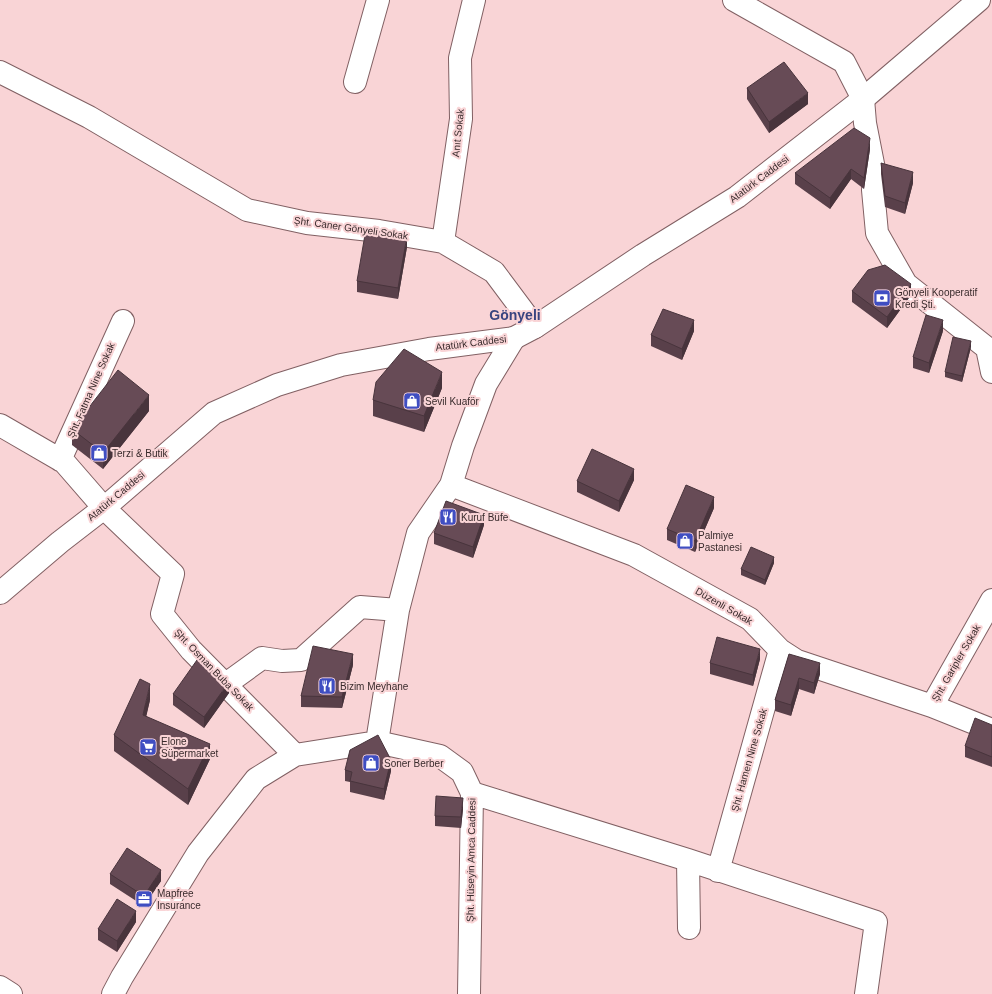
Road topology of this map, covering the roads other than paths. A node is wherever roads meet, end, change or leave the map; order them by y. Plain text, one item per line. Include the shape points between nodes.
1 (378, 0) edge
2 (474, 0) edge
3 (734, 0) edge
4 (979, 0) edge
5 (0, 72) edge
6 (355, 82) dead end
7 (863, 99) junction
8 (443, 242) junction
9 (123, 321) dead end
10 (535, 327) junction
11 (514, 338) junction
12 (989, 348) edge
13 (992, 372) edge
14 (0, 425) edge
15 (60, 460) junction
16 (451, 485) junction
17 (104, 508) junction
18 (0, 593) edge
19 (992, 600) edge
20 (398, 610) junction
21 (780, 650) junction
22 (226, 684) junction
23 (932, 706) junction
24 (992, 730) edge
25 (377, 742) junction
26 (295, 755) junction
27 (472, 793) junction
28 (688, 860) junction
29 (718, 871) junction
30 (689, 928) dead end
31 (0, 987) edge
32 (11, 994) edge
33 (113, 994) edge
34 (469, 994) edge
35 (866, 994) edge

1 - 6 street
2 - 8 street, Anıt Sokak via 460,58 461,119
3 - 7 street via 844,62
4 - 7 street, Atatürk Caddesi
5 - 8 street, Şht. Caner Gönyeli Sokak via 89,117 247,210 307,223 379,230
7 - 10 street, Atatürk Caddesi via 737,197 643,254
7 - 12 street via 875,174 873,190 877,233 906,284
8 - 10 street, Şht. Caner Gönyeli Sokak via 494,272
9 - 15 street, Şht. Fatma Nine Sokak
10 - 11 street, Atatürk Caddesi
11 - 16 street via 486,384
11 - 17 street, Atatürk Caddesi via 341,365 277,385 214,413
12 - 13 street
14 - 15 street
15 - 17 street
16 - 20 street via 418,533
16 - 21 street, Düzenli Sokak via 634,555 750,619
17 - 18 street, Atatürk Caddesi
17 - 22 street, Şht. Osman Buba Sokak via 173,574 162,614 191,650
19 - 23 street, Şht. Garipler Sokak
20 - 22 street via 360,607 301,660 262,658
20 - 25 street
21 - 23 street, Düzenli Sokak via 797,661
21 - 29 street, Şht. Hamen Nine Sokak
22 - 26 street, Şht. Osman Buba Sokak
23 - 24 street, Düzenli Sokak
25 - 26 street
25 - 27 street, Şht. Hüseyin Amca Caddesi via 440,756 462,772
26 - 33 street via 256,779 198,853
27 - 28 street
27 - 34 street, Şht. Hüseyin Amca Caddesi
28 - 29 street
28 - 30 street
29 - 35 street via 876,922
31 - 32 street

